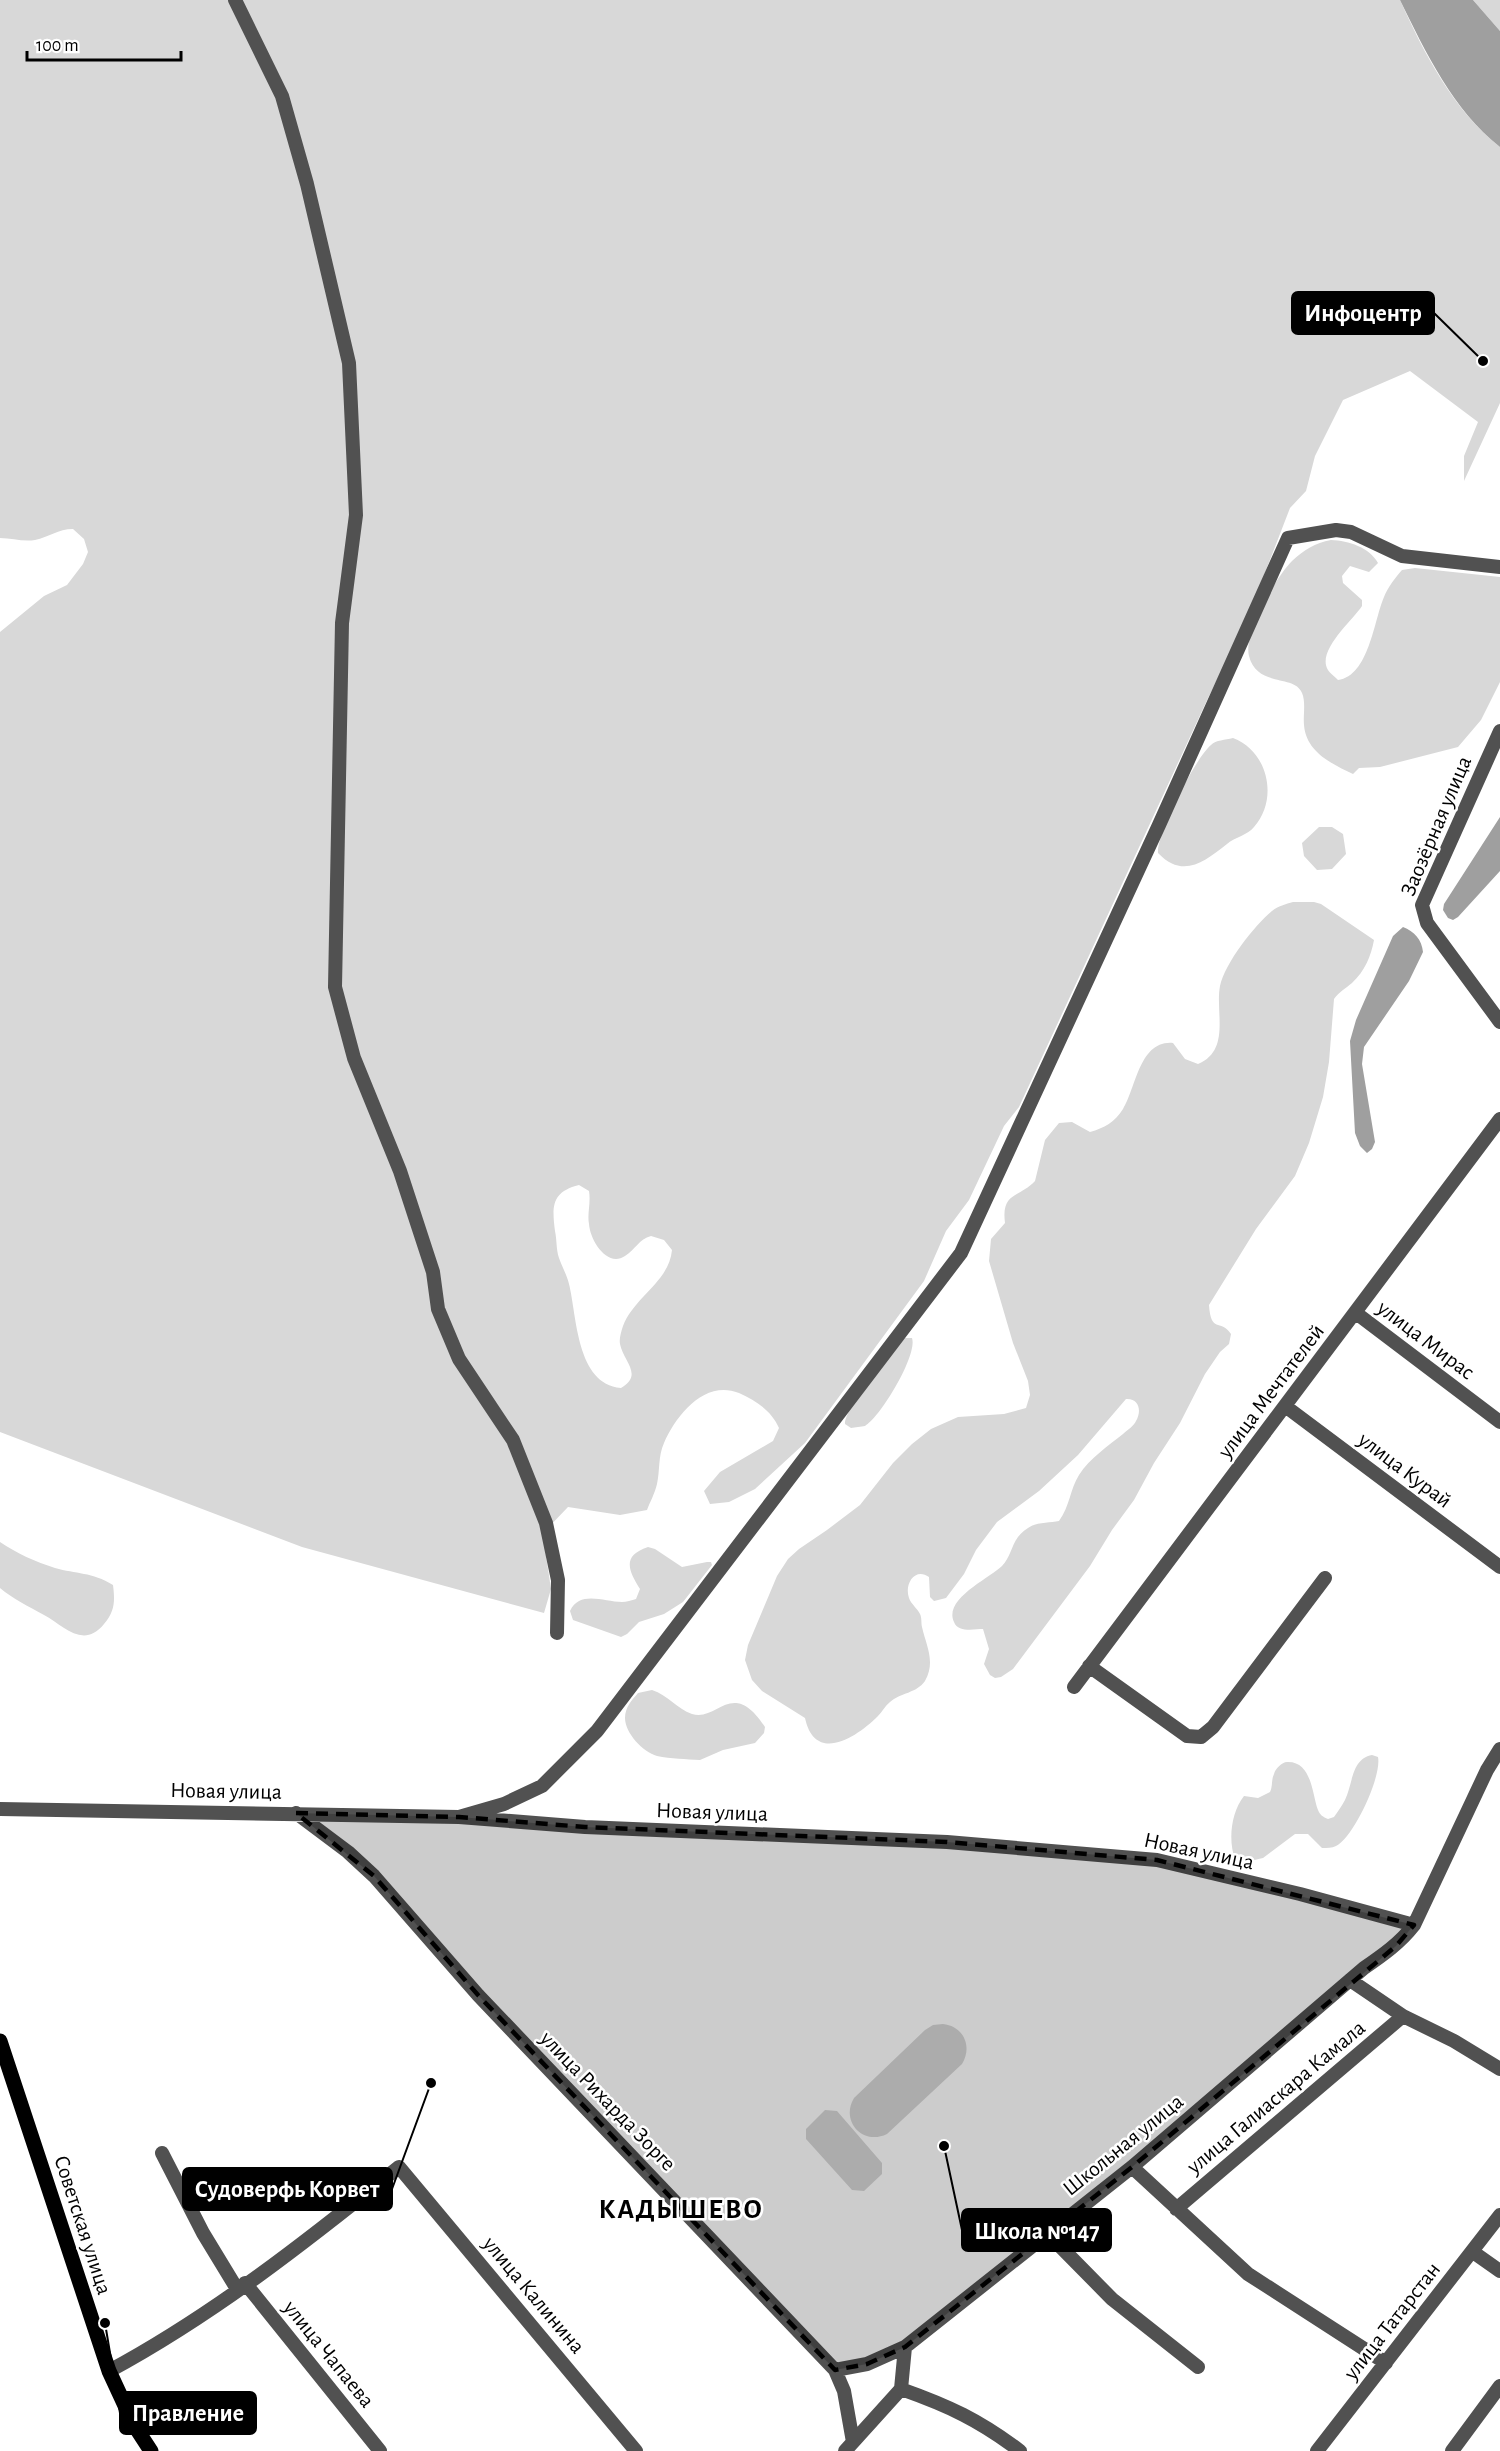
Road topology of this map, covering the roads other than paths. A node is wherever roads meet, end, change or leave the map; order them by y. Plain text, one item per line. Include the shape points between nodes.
1 (235, 0) edge
2 (1500, 567) edge
3 (1500, 731) edge
4 (1500, 1022) edge
5 (1500, 1119) edge
6 (1356, 1313) junction
7 (1285, 1406) junction
8 (1500, 1422) edge
9 (1500, 1568) edge
10 (1325, 1578) dead end
11 (557, 1633) dead end
12 (1089, 1666) junction
13 (1074, 1687) dead end
14 (1500, 1749) edge
15 (0, 1809) edge
16 (296, 1813) junction
17 (459, 1817) junction
18 (1414, 1925) junction
19 (1350, 1980) junction
20 (1403, 2016) junction
21 (0, 2041) edge
22 (1500, 2069) edge
23 (162, 2152) dead end
24 (1132, 2167) junction
25 (1176, 2209) junction
26 (1500, 2216) edge
27 (1047, 2233) junction
28 (1473, 2252) junction
29 (1500, 2271) edge
30 (241, 2286) junction
31 (905, 2347) junction
32 (1386, 2363) junction
33 (1198, 2367) dead end
34 (835, 2370) junction
35 (109, 2371) junction
36 (1500, 2386) edge
37 (901, 2389) junction
38 (849, 2447) edge
39 (149, 2450) edge
40 (380, 2451) edge
41 (636, 2451) edge
42 (1020, 2451) edge
43 (1317, 2451) edge
44 (1452, 2451) edge

1 - 11 street via 282,96 349,363 356,515 342,623 335,987 354,1058 400,1172 433,1272 438,1309 459,1359 513,1440 546,1523 558,1580
2 - 17 street via 1402,556 1350,532 1336,530 1288,538 961,1253 597,1731 542,1785 504,1804
3 - 4 street, Заозёрная улица via 1422,905 1423,918
5 - 6 street, улица Мечтателей
6 - 7 street, улица Мечтателей
6 - 8 street, улица Мирас
7 - 9 street, улица Курай
7 - 12 street, улица Мечтателей
10 - 12 street via 1213,1727 1201,1737 1187,1736
12 - 13 street, улица Мечтателей
14 - 18 street, Школьная улица
15 - 16 street, Новая улица
16 - 17 street, Новая улица
16 - 34 street, улица Рихарда Зорге via 374,1876 478,1995
17 - 18 street, Новая улица via 585,1827 947,1842 1157,1860
18 - 19 street, Школьная улица via 1396,1946
19 - 20 street
19 - 24 street, Школьная улица
20 - 22 street
20 - 25 street, улица Галиаскара Камала
21 - 35 main road, Советская улица
23 - 30 street, улица Чапаева via 202,2233
24 - 25 street
24 - 27 street, Школьная улица
25 - 32 street via 1248,2274
26 - 28 street, улица Татарстан
27 - 31 street, Школьная улица
27 - 33 street via 1112,2299
28 - 29 street
28 - 32 street, улица Татарстан
30 - 35 street via 159,2343
30 - 40 street, улица Чапаева
30 - 41 street, улица Калинина via 308,2241 399,2166
31 - 34 street, Школьная улица via 867,2364
31 - 37 street
32 - 43 street, улица Татарстан
34 - 38 street, улица Рихарда Зорге via 844,2391
35 - 39 main road, Советская улица
36 - 44 street
37 - 38 street
37 - 42 street via 948,2405

